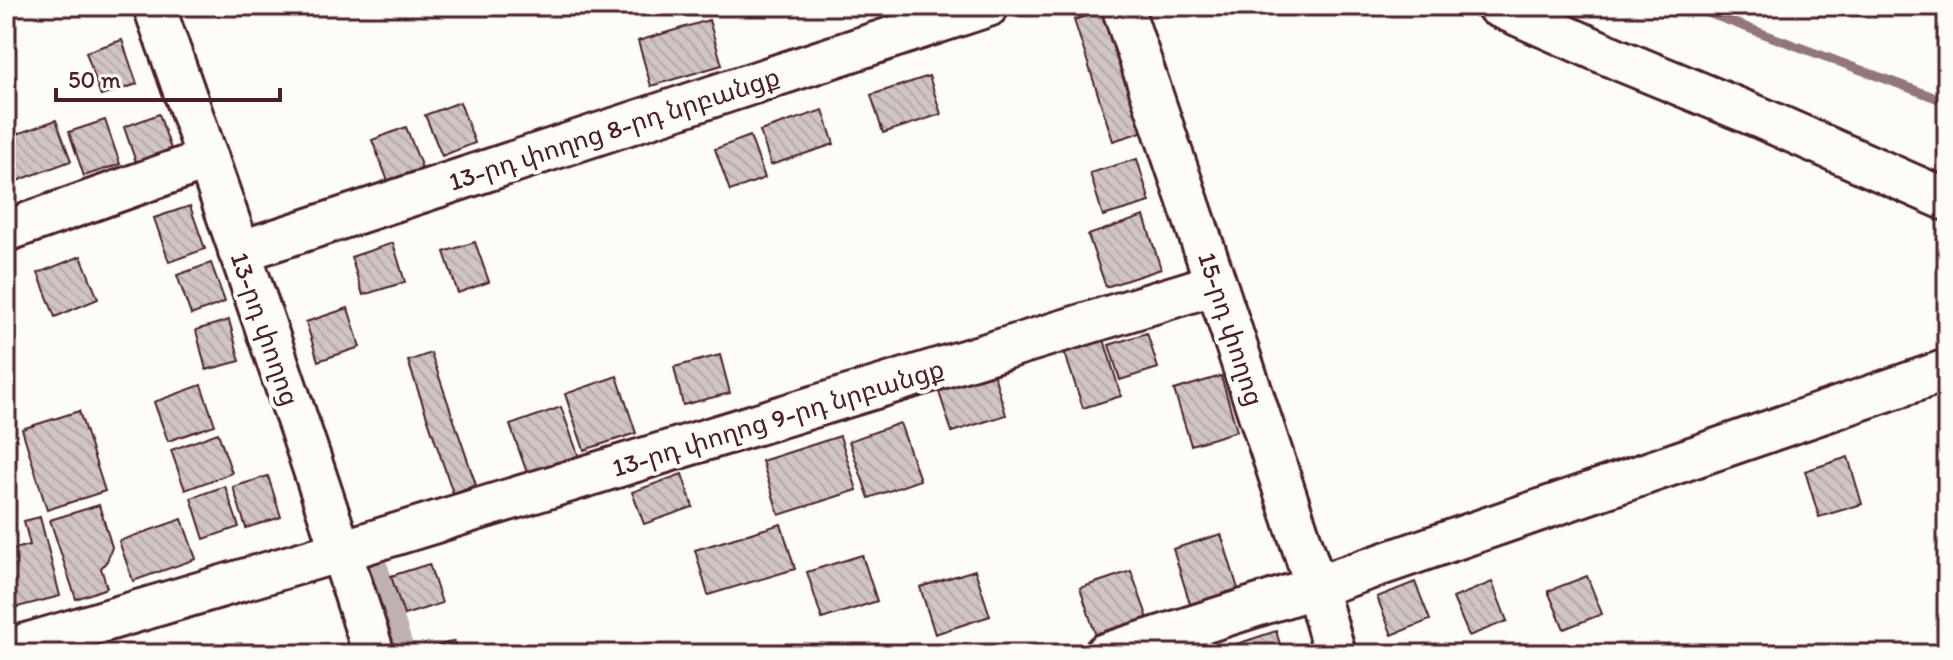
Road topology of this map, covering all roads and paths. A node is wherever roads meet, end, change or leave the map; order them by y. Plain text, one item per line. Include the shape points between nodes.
1 (154, 6) edge
2 (988, 6) edge
3 (1122, 6) edge
4 (1497, 6) edge
5 (208, 159) junction
6 (1947, 200) edge
7 (6, 231) edge
8 (239, 252) junction
9 (1216, 284) junction
10 (1947, 370) edge
11 (341, 551) junction
12 (1316, 587) junction
13 (6, 650) edge
14 (374, 654) edge
15 (1105, 654) edge
16 (1335, 654) edge

1 - 5 street, 13-րդ փողոց
2 - 8 street, 13-րդ փողոց 8-րդ նրբանցք
3 - 9 street, 15-րդ փողոց
4 - 6 street
5 - 7 street
5 - 8 street, 13-րդ փողոց
8 - 11 street, 13-րդ փողոց
9 - 11 street, 13-րդ փողոց 9-րդ նրբանցք
9 - 12 street, 15-րդ փողոց
10 - 12 street
11 - 13 street, 13-րդ փողոց 9-րդ նրբանցք
11 - 14 street, 13-րդ փողոց
12 - 15 street
12 - 16 street, 15-րդ փողոց

